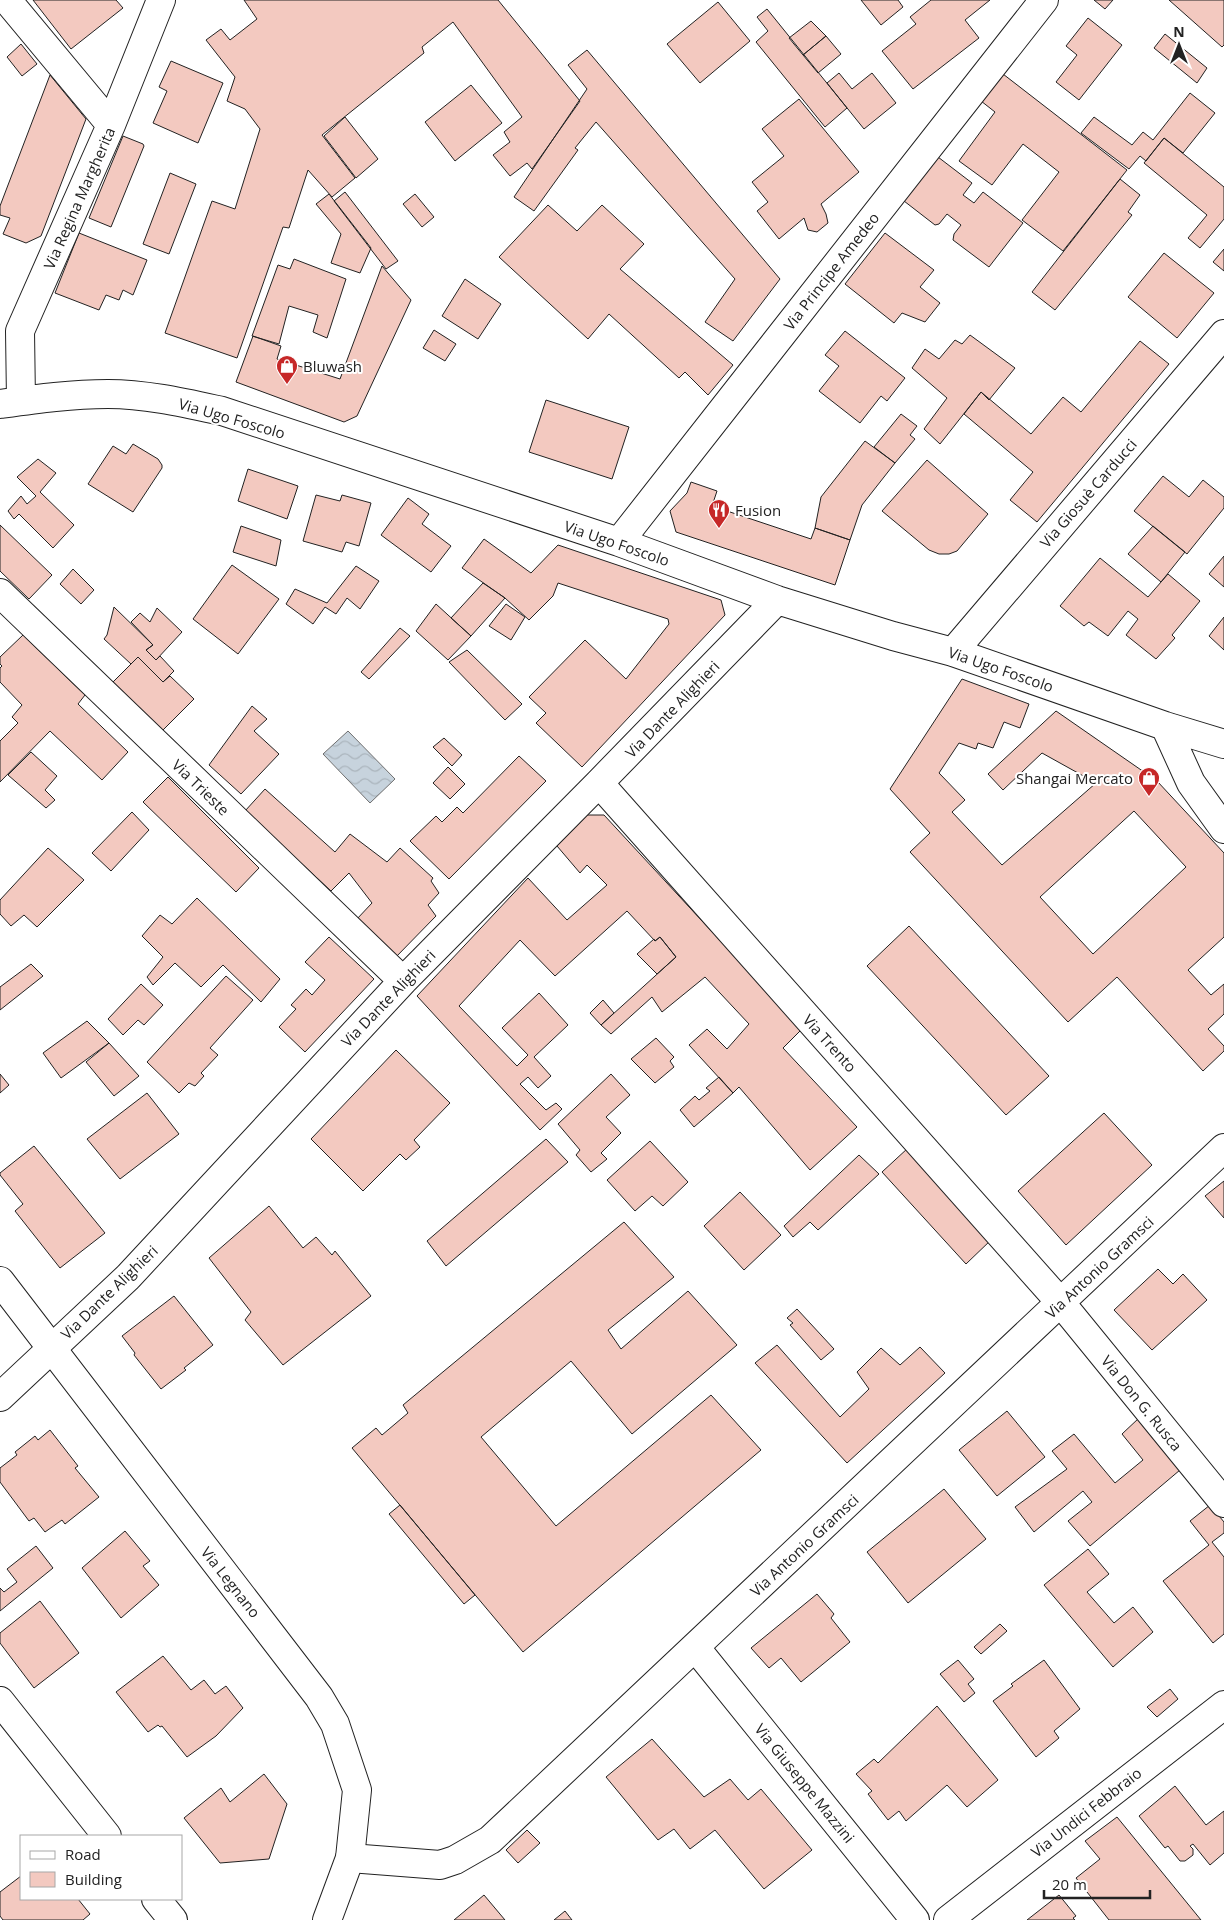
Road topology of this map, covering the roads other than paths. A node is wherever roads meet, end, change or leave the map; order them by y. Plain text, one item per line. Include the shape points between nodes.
1 (6, 0) edge
2 (161, 0) edge
3 (1044, 0) edge
4 (112, 124) junction
5 (10, 327) edge
6 (1224, 334) edge
7 (11, 402) edge
8 (619, 542) junction
9 (0, 594) edge
10 (777, 600) junction
11 (953, 652) junction
12 (1165, 726) junction
13 (1224, 744) edge
14 (600, 783) junction
15 (1224, 829) edge
16 (403, 981) junction
17 (1224, 1148) edge
18 (0, 1281) edge
19 (1061, 1303) junction
20 (51, 1349) junction
21 (0, 1398) edge
22 (1224, 1504) edge
23 (695, 1647) junction
24 (0, 1701) edge
25 (1224, 1705) edge
26 (106, 1835) edge
27 (350, 1858) junction
28 (157, 1900) edge
29 (173, 1920) edge
30 (327, 1920) edge
31 (915, 1920) edge
32 (948, 1920) edge

1 - 4 street
2 - 4 street, Via Regina Margherita
3 - 8 street, Via Principe Amedeo
4 - 5 street, Via Regina Margherita
5 - 7 street, Via Regina Margherita
6 - 11 street, Via Giosuè Carducci
7 - 8 street, Via Ugo Foscolo via 109,394 168,400 222,411
8 - 10 street, Via Ugo Foscolo
9 - 16 street, Via Trieste
10 - 11 street, Via Ugo Foscolo
10 - 14 street, Via Dante Alighieri
11 - 12 street, Via Ugo Foscolo
12 - 13 street, Via Ugo Foscolo
12 - 15 street via 1191,783
14 - 16 street, Via Dante Alighieri
14 - 19 street, Via Trento
16 - 20 street, Via Dante Alighieri via 128,1277
17 - 19 street, Via Antonio Gramsci
18 - 20 street, Via Legnano
19 - 22 street, Via Don G. Rusca
19 - 23 street, Via Antonio Gramsci
20 - 21 street, Via Dante Alighieri
20 - 27 street, Via Legnano via 319,1697 334,1724 357,1790
23 - 27 street, Via Antonio Gramsci via 490,1840 440,1865
23 - 31 street, Via Giuseppe Mazzini
24 - 26 street
25 - 32 street, Via Undici Febbraio
27 - 30 street, Via Legnano
28 - 29 street

